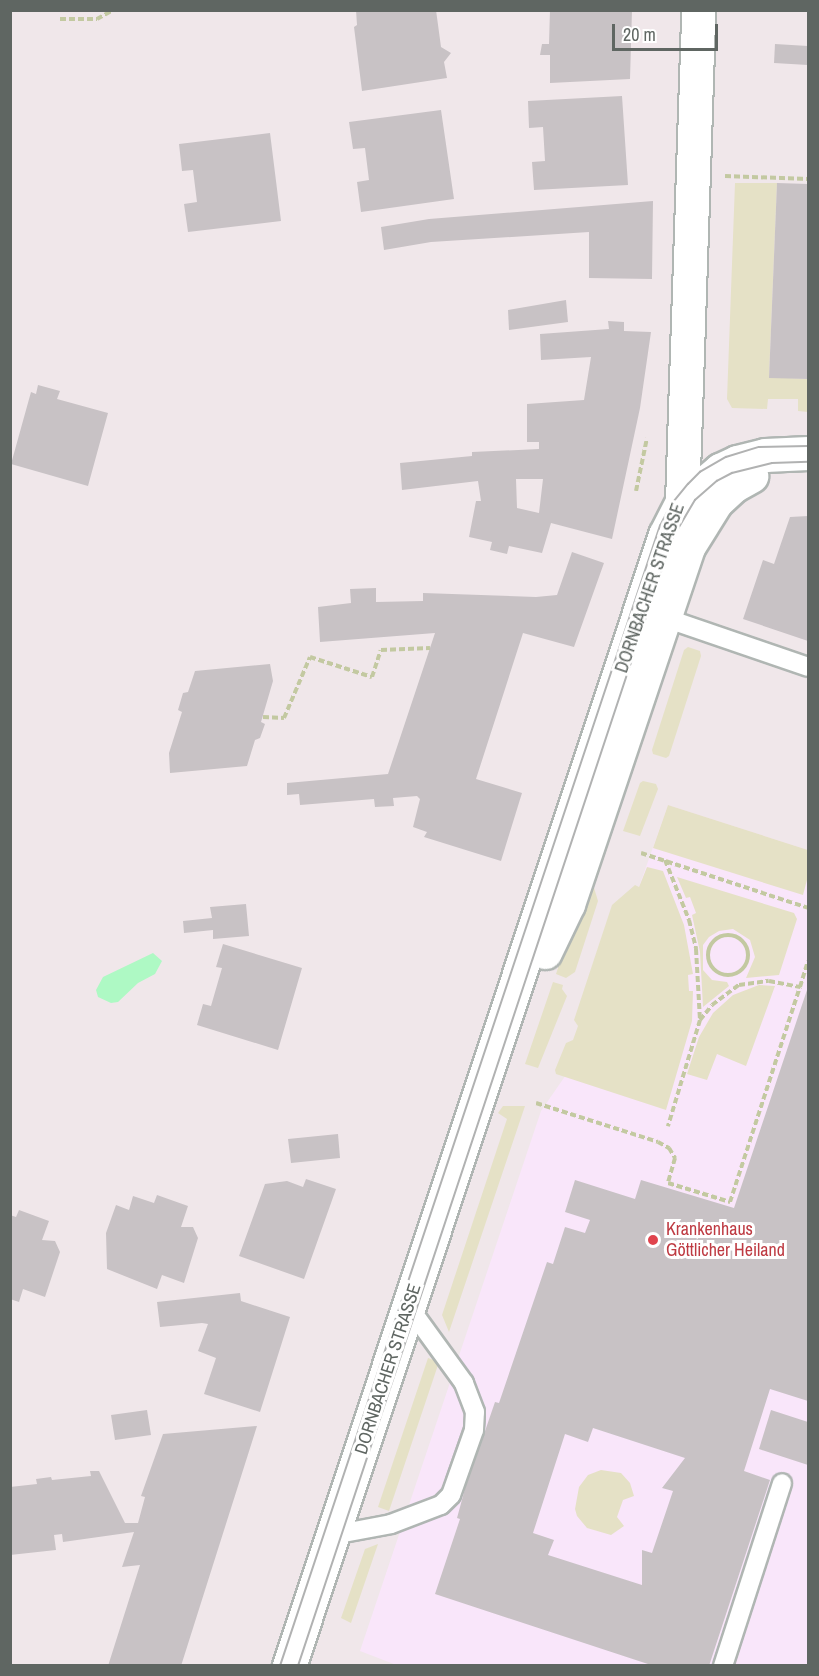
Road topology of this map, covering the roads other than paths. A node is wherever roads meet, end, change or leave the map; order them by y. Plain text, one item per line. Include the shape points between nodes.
1 (698, 10) edge
2 (808, 453) edge
3 (808, 466) edge
4 (682, 502) junction
5 (665, 618) junction
6 (808, 667) edge
7 (487, 1072) junction
8 (401, 1329) junction
9 (782, 1483) dead end
10 (333, 1535) junction
11 (289, 1665) edge
12 (723, 1665) edge

1 - 4 main road, DORNBACHER STRASSE
2 - 4 main road via 765,455 737,462 712,475
3 - 5 main road, DORNBACHER STRASSE via 765,471 733,486 716,502 695,533
4 - 7 main road, DORNBACHER STRASSE via 662,544
5 - 6 lane
5 - 7 main road, DORNBACHER STRASSE via 568,904
7 - 8 main road, DORNBACHER STRASSE
8 - 10 main road, DORNBACHER STRASSE
8 - 10 lane via 416,1317 455,1370 471,1398 474,1430 450,1495 441,1505 391,1524
9 - 12 lane
10 - 11 main road, DORNBACHER STRASSE

